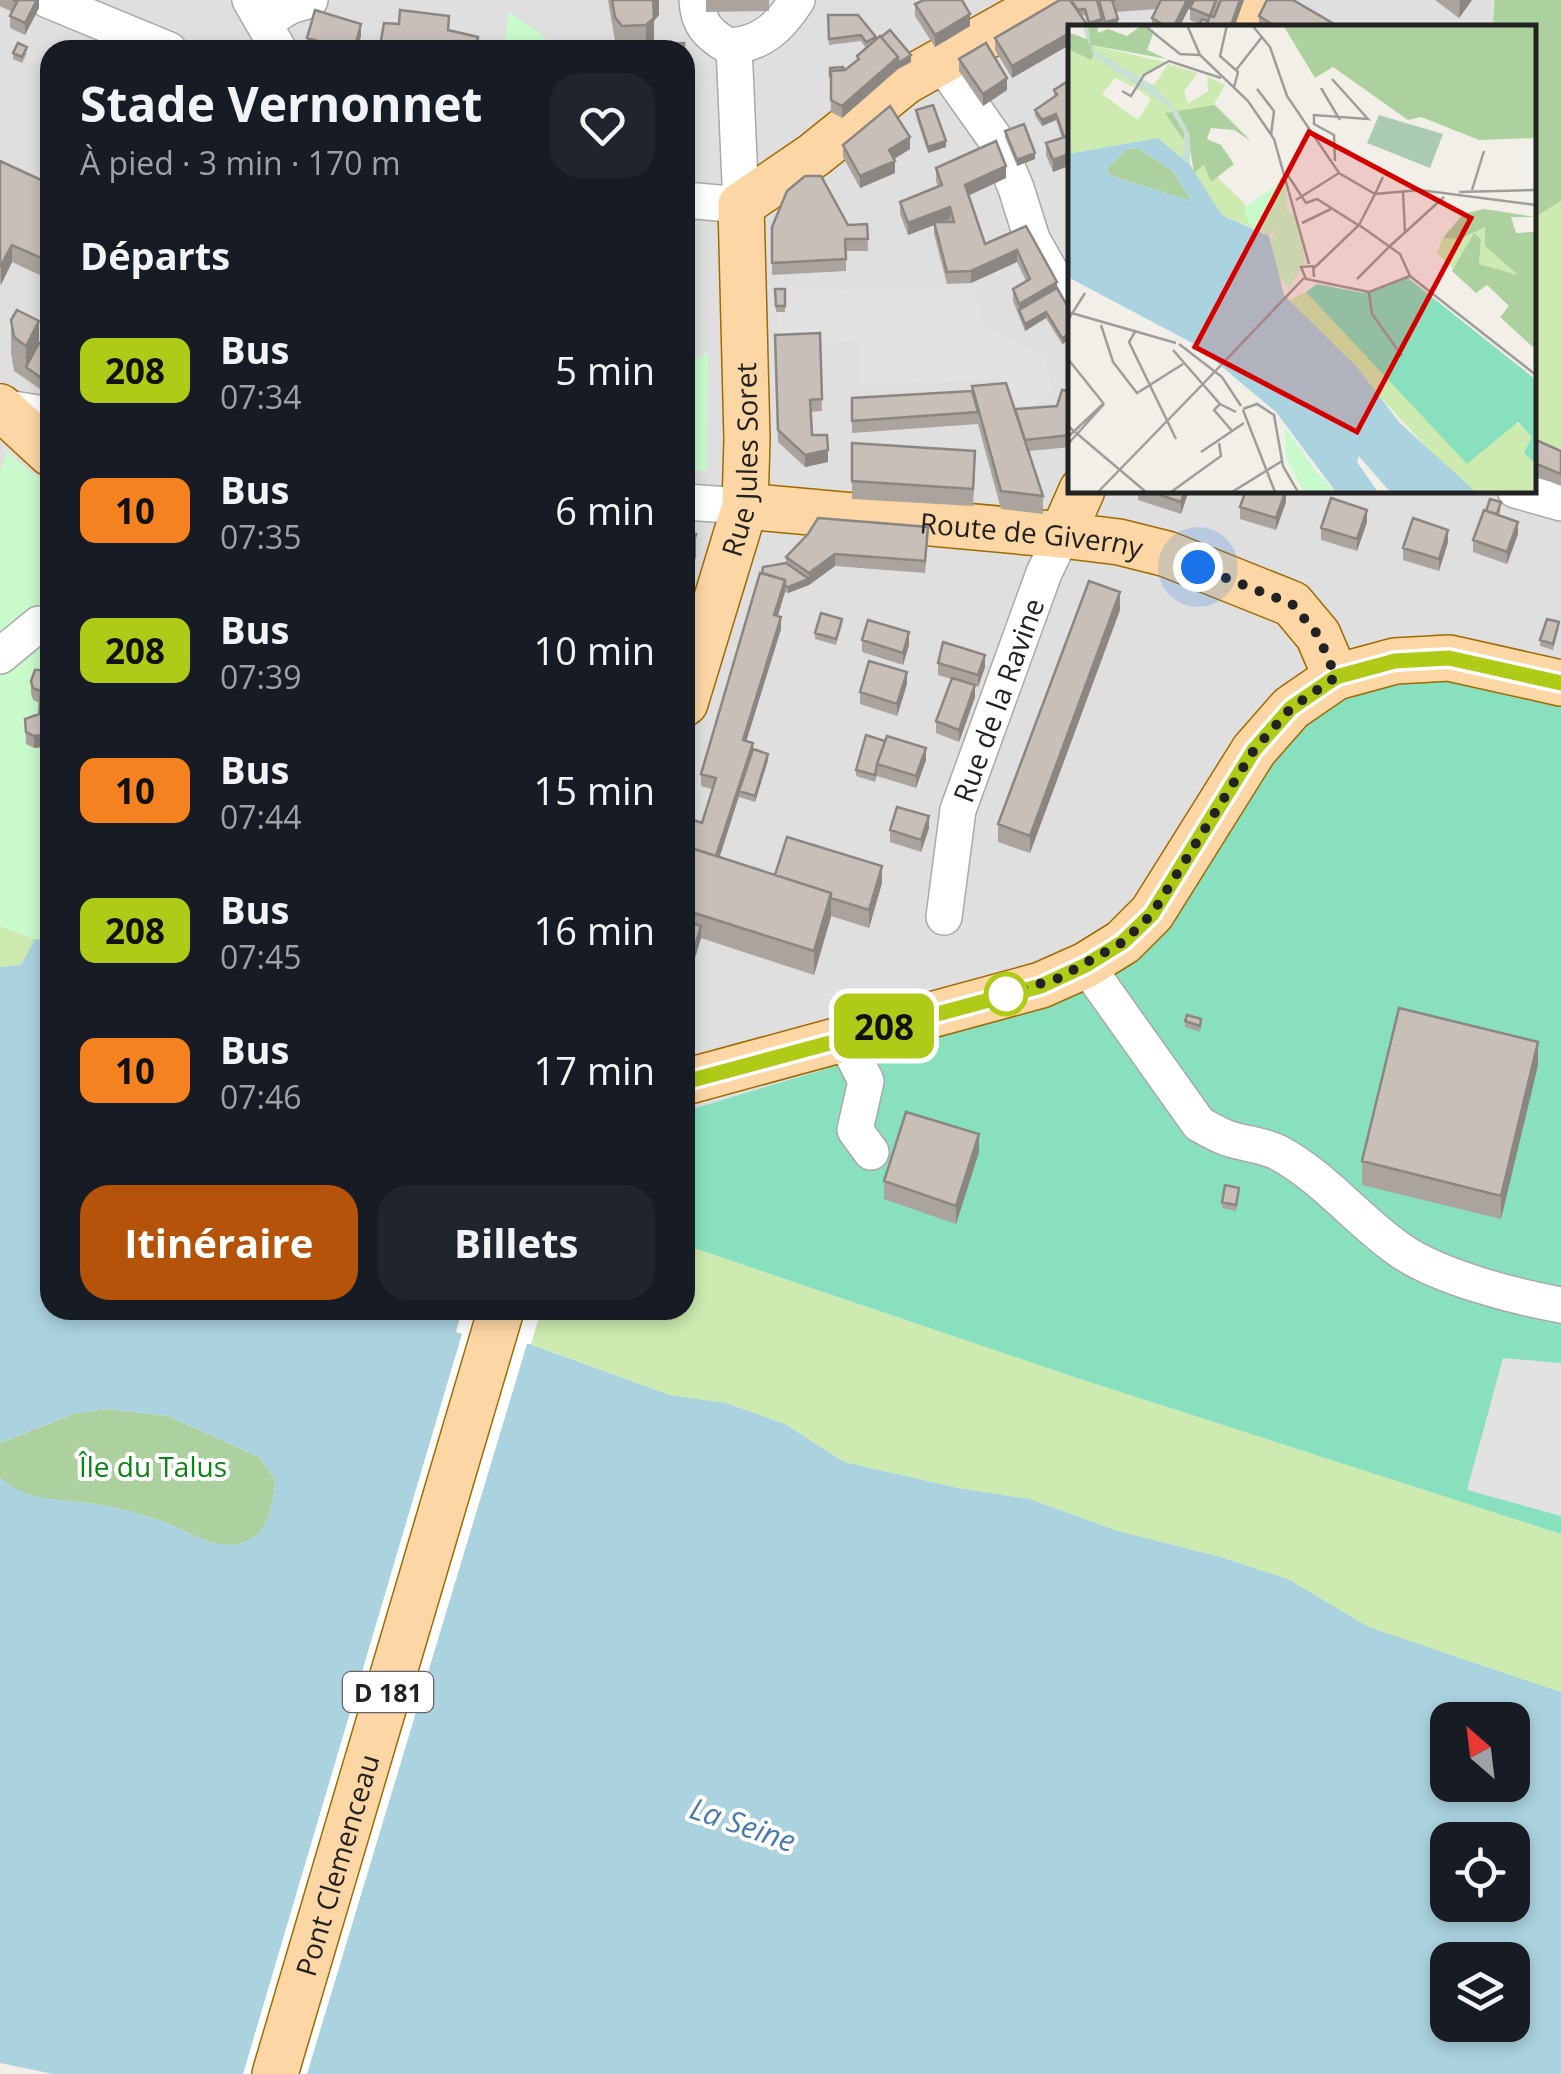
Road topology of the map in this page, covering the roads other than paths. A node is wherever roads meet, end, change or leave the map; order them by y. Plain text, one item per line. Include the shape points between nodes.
1 (48, 0) edge
2 (310, 0) edge
3 (697, 0) edge
4 (797, 0) edge
5 (1051, 0) edge
6 (1255, 0) edge
7 (264, 24) edge
8 (1245, 25) edge
9 (146, 40) edge
10 (734, 46) junction
11 (940, 61) junction
12 (695, 201) edge
13 (741, 205) junction
14 (1068, 303) edge
15 (0, 405) edge
16 (40, 413) edge
17 (40, 444) edge
18 (1081, 492) edge
19 (1523, 492) edge
20 (1561, 502) edge
21 (695, 503) edge
22 (745, 506) junction
23 (1062, 534) junction
24 (0, 622) edge
25 (40, 624) edge
26 (40, 628) edge
27 (0, 656) edge
28 (695, 670) edge
29 (1336, 677) junction
30 (1561, 682) edge
31 (944, 918) dead end
32 (1086, 965) junction
33 (844, 1038) junction
34 (695, 1079) edge
35 (871, 1152) dead end
36 (1561, 1304) edge
37 (498, 1320) edge
38 (275, 2074) edge

1 - 9 street
2 - 7 street
3 - 10 street via 704,26
4 - 10 street via 774,30
5 - 11 main road
6 - 8 main road
10 - 13 street
11 - 13 main road
11 - 14 street via 996,140 1032,239
12 - 13 street
13 - 22 main road, Rue Jules Soret
15 - 16 street
15 - 17 main road
18 - 23 main road, Rue de la Ravine
19 - 20 street
21 - 22 street
22 - 23 main road, Route de Giverny
22 - 28 main road, Rue Jules Soret
23 - 29 main road, Route de Giverny via 1166,554 1292,604 1318,635
23 - 31 street, Rue de la Ravine via 958,810
24 - 25 street
26 - 27 street
29 - 30 main road via 1395,661 1449,658
29 - 32 main road via 1291,708 1254,750 1152,914
32 - 33 main road via 1041,986
32 - 36 street via 1200,1124 1278,1152 1402,1252 1463,1279
33 - 34 main road
33 - 35 street via 866,1080 855,1130
37 - 38 main road, Pont Clemenceau / D 181

